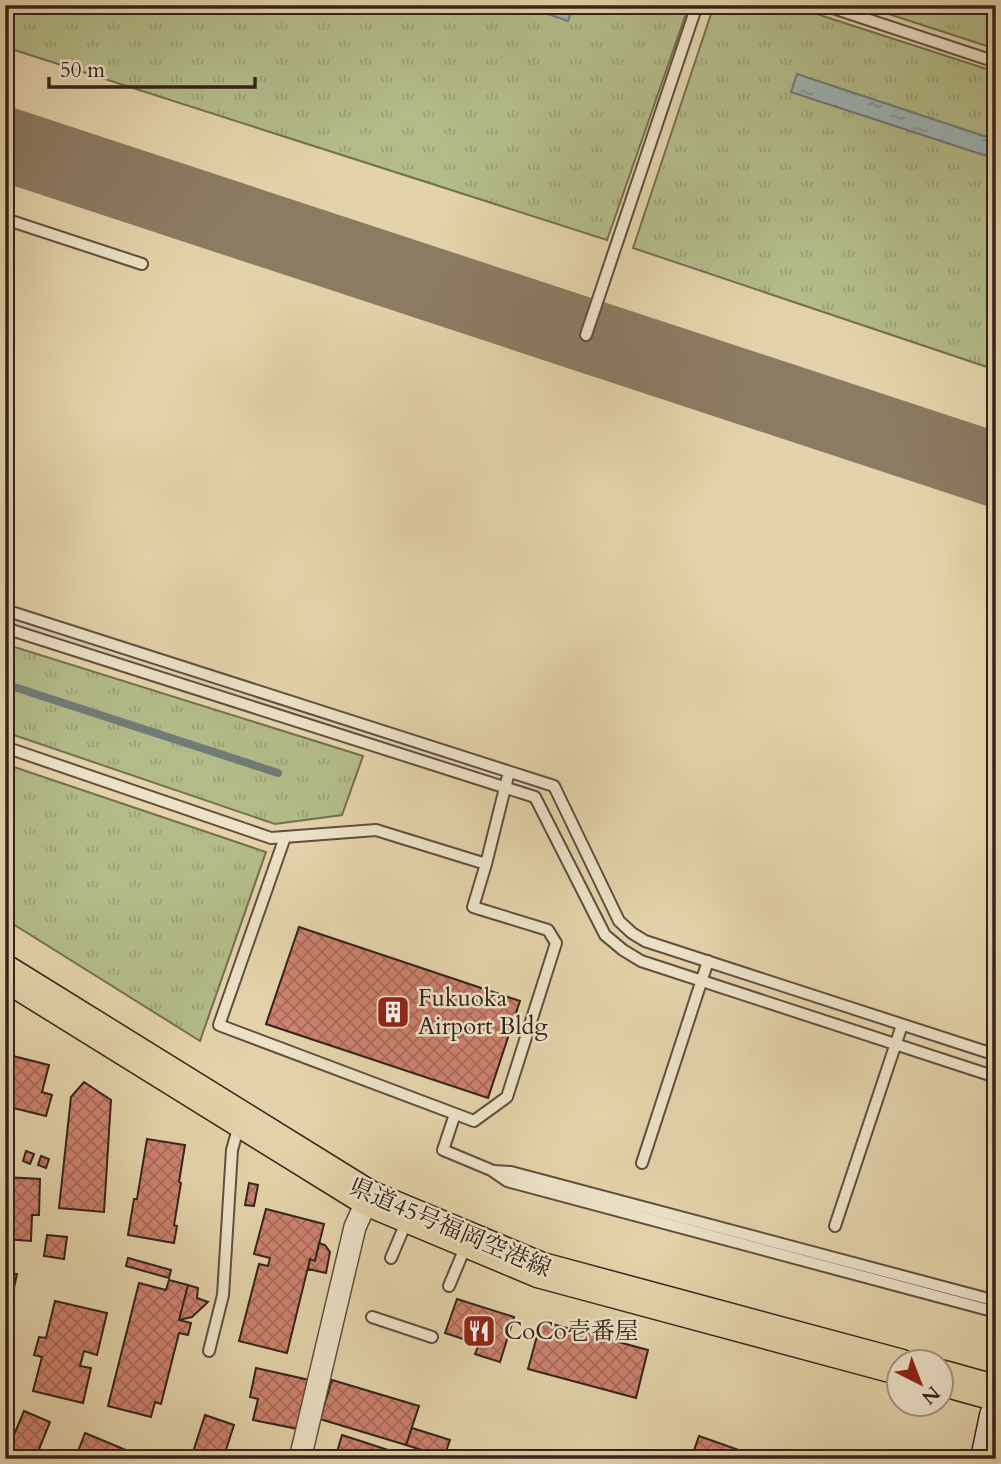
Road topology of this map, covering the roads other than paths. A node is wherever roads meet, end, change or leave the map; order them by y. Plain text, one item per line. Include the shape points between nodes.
1 (698, 5) edge
2 (824, 5) edge
3 (996, 62) edge
4 (5, 219) edge
5 (142, 264) dead end
6 (586, 335) dead end
7 (5, 610) edge
8 (5, 628) edge
9 (5, 747) edge
10 (509, 772) junction
11 (506, 788) junction
12 (285, 836) junction
13 (486, 864) junction
14 (708, 961) junction
15 (5, 973) edge
16 (701, 981) junction
17 (902, 1025) junction
18 (897, 1044) junction
19 (996, 1055) edge
20 (996, 1077) edge
21 (455, 1114) junction
22 (240, 1119) junction
23 (642, 1163) dead end
24 (491, 1170) junction
25 (368, 1198) junction
26 (410, 1216) junction
27 (835, 1226) dead end
28 (468, 1240) junction
29 (391, 1258) dead end
30 (449, 1286) dead end
31 (996, 1301) edge
32 (996, 1312) edge
33 (372, 1317) dead end
34 (432, 1337) dead end
35 (209, 1351) dead end
36 (886, 1363) edge
37 (956, 1382) edge
38 (996, 1393) edge
39 (996, 1416) edge
40 (300, 1459) edge
41 (987, 1459) edge

1 - 6 lane
2 - 3 lane
4 - 5 lane
7 - 10 lane
8 - 11 lane
9 - 12 lane via 271,838
10 - 11 lane
10 - 14 lane via 554,786 619,920 632,933
11 - 13 lane
11 - 16 lane via 535,797 605,934 640,961
12 - 13 lane via 376,830
12 - 21 lane via 219,1025
13 - 21 lane via 473,907 548,930 556,943 507,1097 474,1121
14 - 16 lane
14 - 17 lane
15 - 22 main road, 県道45号福岡空港線
16 - 18 lane
16 - 23 lane
17 - 18 lane
17 - 19 lane
18 - 20 lane
18 - 27 lane
21 - 24 lane via 443,1150
22 - 25 main road, 県道45号福岡空港線
22 - 35 lane via 232,1150 223,1295
24 - 31 lane
24 - 32 lane via 507,1181
25 - 26 main road, 県道45号福岡空港線
25 - 40 street via 355,1227
26 - 28 main road, 県道45号福岡空港線
26 - 29 lane
28 - 30 lane
28 - 36 main road, 県道45号福岡空港線 via 540,1270
33 - 34 lane
37 - 38 main road
39 - 41 street

